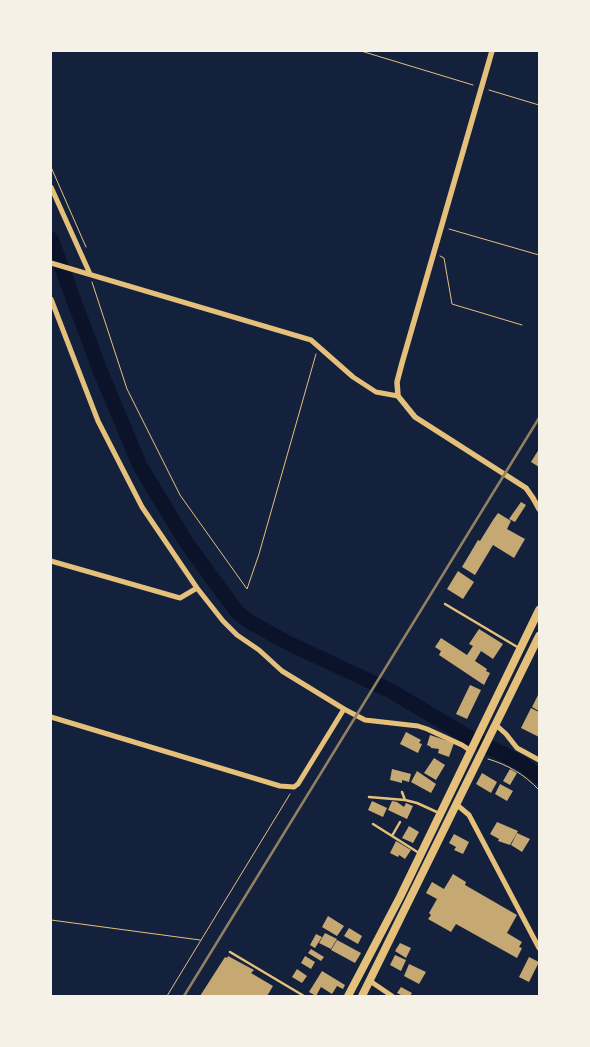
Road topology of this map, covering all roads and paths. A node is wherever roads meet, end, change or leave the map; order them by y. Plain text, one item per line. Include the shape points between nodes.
1 (361, 51) edge
2 (492, 51) edge
3 (482, 88) junction
4 (539, 105) edge
5 (51, 167) edge
6 (51, 187) edge
7 (441, 227) junction
8 (87, 250) dead end
9 (433, 254) junction
10 (539, 255) edge
11 (51, 263) edge
12 (87, 273) junction
13 (51, 299) edge
14 (522, 326) dead end
15 (318, 346) junction
16 (398, 396) junction
17 (539, 509) edge
18 (51, 561) edge
19 (197, 588) junction
20 (445, 604) dead end
21 (539, 610) edge
22 (539, 636) edge
23 (520, 649) junction
24 (344, 709) junction
25 (51, 717) edge
26 (496, 725) junction
27 (471, 750) junction
28 (480, 755) junction
29 (539, 760) edge
30 (294, 787) junction
31 (539, 790) edge
32 (402, 792) dead end
33 (369, 797) dead end
34 (405, 800) junction
35 (456, 804) junction
36 (440, 814) junction
37 (400, 822) dead end
38 (373, 824) dead end
39 (392, 836) junction
40 (421, 854) junction
41 (51, 920) edge
42 (201, 940) junction
43 (539, 948) edge
44 (230, 952) dead end
45 (370, 981) junction
46 (167, 996) edge
47 (304, 996) edge
48 (348, 996) edge
49 (362, 996) edge
50 (392, 996) edge

1 - 3 path
2 - 3 street
3 - 4 path
3 - 7 street
5 - 8 path
6 - 12 street
7 - 9 street
7 - 10 path
9 - 14 path via 444,258 452,304
9 - 16 street via 397,382
11 - 12 street
12 - 15 street via 311,340
12 - 15 path via 127,390 180,494 247,588 260,554
13 - 19 street via 98,421 142,506
15 - 16 street via 353,377 376,392
16 - 17 street via 415,417 526,488
18 - 19 street via 180,598
19 - 24 street via 222,621 282,671
20 - 23 lane
21 - 23 highway
22 - 26 highway
23 - 27 highway
24 - 27 street via 365,720 418,726
24 - 30 street
25 - 30 street via 280,786
26 - 28 highway
26 - 29 street via 517,748
27 - 36 highway
28 - 31 path via 520,772
28 - 35 highway
30 - 42 path
32 - 34 lane
33 - 34 lane
34 - 36 lane
35 - 43 street via 469,815
35 - 45 highway
36 - 40 highway
37 - 39 lane
38 - 39 lane
39 - 40 lane
40 - 48 highway
41 - 42 path
42 - 46 path
44 - 47 lane
45 - 49 highway
45 - 50 street

